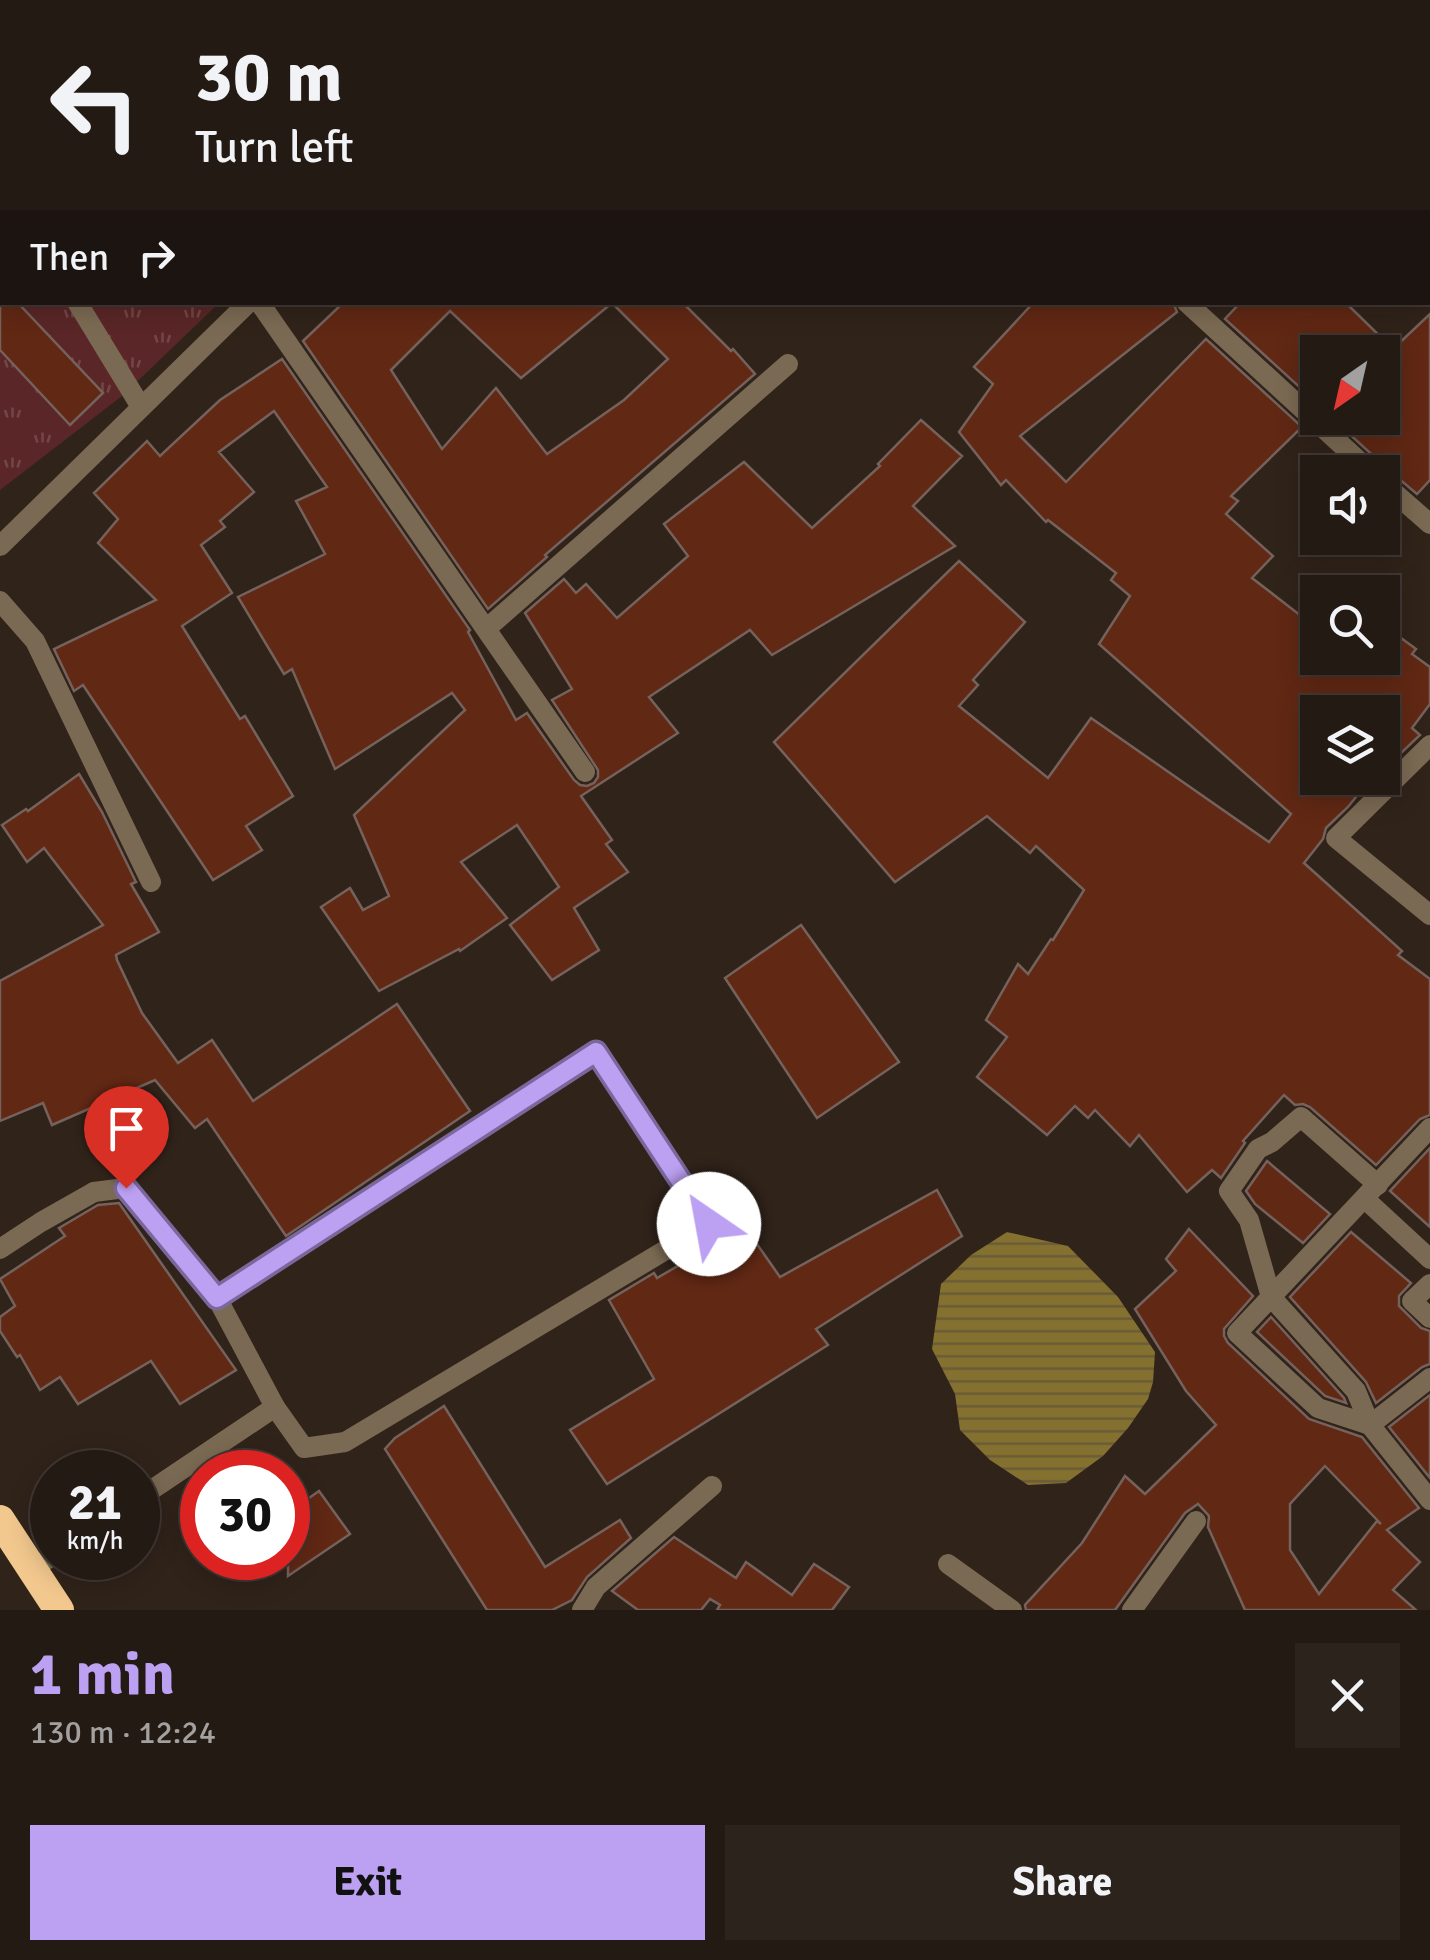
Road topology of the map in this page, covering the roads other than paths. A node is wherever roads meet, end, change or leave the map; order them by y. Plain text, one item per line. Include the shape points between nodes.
1 (80, 305) edge
2 (246, 305) edge
3 (261, 305) edge
4 (1189, 305) edge
5 (788, 364) dead end
6 (141, 407) junction
7 (1353, 455) edge
8 (1400, 498) edge
9 (1430, 524) edge
10 (0, 546) edge
11 (0, 601) edge
12 (486, 629) junction
13 (1430, 745) edge
14 (585, 772) dead end
15 (151, 882) dead end
16 (1430, 915) edge
17 (1430, 1128) edge
18 (1372, 1192) junction
19 (0, 1249) edge
20 (1430, 1259) edge
21 (1430, 1284) edge
22 (1272, 1296) junction
23 (217, 1298) junction
24 (1430, 1318) edge
25 (1430, 1378) edge
26 (275, 1407) junction
27 (1370, 1426) junction
28 (160, 1484) edge
29 (712, 1486) dead end
30 (1430, 1500) edge
31 (0, 1520) edge
32 (1196, 1521) dead end
33 (30, 1551) edge
34 (948, 1564) dead end
35 (49, 1580) edge
36 (60, 1610) edge
37 (582, 1610) edge
38 (1012, 1610) edge
39 (1132, 1610) edge

1 - 6 street
2 - 6 street
3 - 12 street
4 - 7 street
5 - 12 street
6 - 10 street
8 - 9 street
11 - 15 street via 35,641
12 - 14 street
13 - 16 street via 1336,838
17 - 18 street
18 - 20 street
18 - 22 street
18 - 22 street via 1300,1117 1258,1149 1229,1191 1249,1220
19 - 23 street via 94,1192 126,1188
21 - 24 street via 1412,1302
22 - 27 street via 1356,1391
22 - 27 street via 1237,1333 1318,1408
23 - 26 street
23 - 26 street via 596,1052 709,1224 344,1442 304,1448
25 - 27 street
26 - 28 street
27 - 30 street
29 - 37 street via 596,1587
31 - 33 highway
32 - 39 street
34 - 38 street
35 - 36 highway

